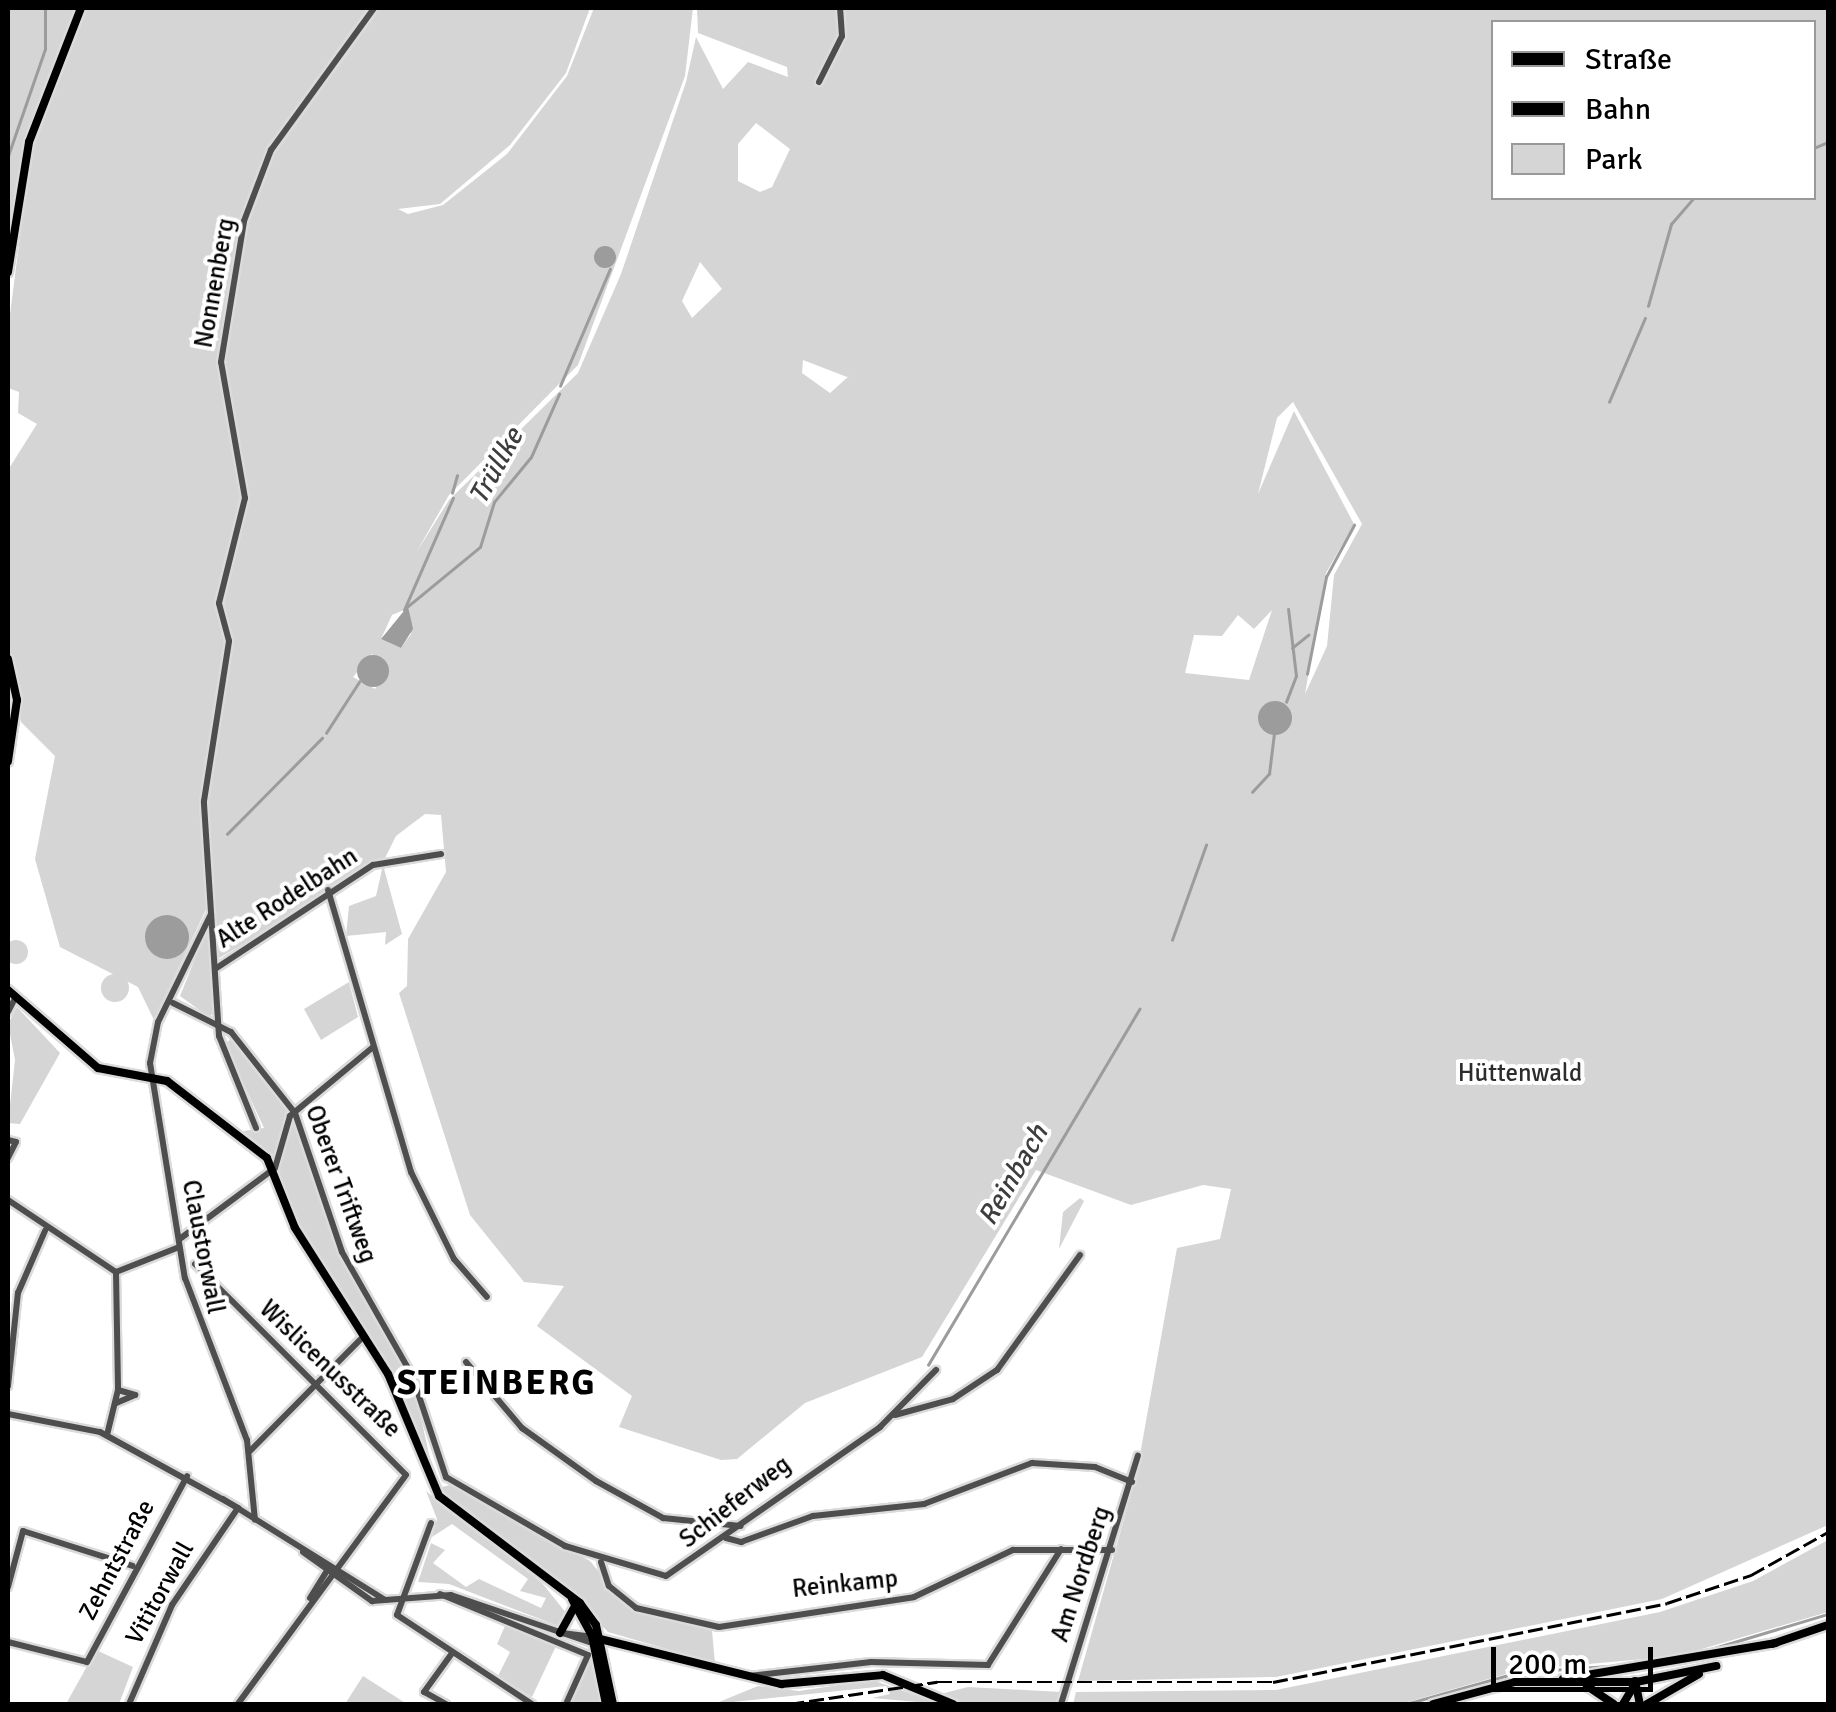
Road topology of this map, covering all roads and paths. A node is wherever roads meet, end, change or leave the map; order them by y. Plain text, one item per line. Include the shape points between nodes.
1 (81, 8) edge
2 (374, 8) edge
3 (840, 8) edge
4 (819, 82) dead end
5 (8, 272) edge
6 (8, 659) edge
7 (8, 761) edge
8 (440, 854) dead end
9 (328, 890) junction
10 (213, 908) junction
11 (215, 969) junction
12 (8, 990) edge
13 (15, 998) junction
14 (172, 1003) junction
15 (8, 1012) edge
16 (221, 1028) junction
17 (372, 1048) junction
18 (151, 1074) junction
19 (296, 1112) junction
20 (256, 1128) dead end
21 (8, 1140) edge
22 (8, 1158) edge
23 (272, 1170) junction
24 (8, 1200) edge
25 (45, 1230) junction
26 (180, 1243) junction
27 (1080, 1255) dead end
28 (195, 1264) dead end
29 (116, 1272) junction
30 (487, 1297) dead end
31 (364, 1336) junction
32 (466, 1362) dead end
33 (936, 1370) dead end
34 (312, 1380) junction
35 (8, 1386) edge
36 (118, 1390) junction
37 (116, 1403) junction
38 (8, 1414) edge
39 (894, 1415) junction
40 (107, 1434) junction
41 (250, 1451) junction
42 (1138, 1456) dead end
43 (187, 1476) junction
44 (446, 1477) junction
45 (1132, 1482) junction
46 (432, 1485) junction
47 (251, 1496) junction
48 (241, 1510) junction
49 (255, 1520) junction
50 (431, 1523) dead end
51 (741, 1526) junction
52 (726, 1538) junction
53 (1061, 1549) junction
54 (1112, 1550) junction
55 (601, 1561) junction
56 (134, 1566) junction
57 (327, 1574) junction
58 (408, 1576) junction
59 (8, 1587) edge
60 (422, 1594) junction
61 (440, 1594) junction
62 (570, 1595) junction
63 (398, 1600) junction
64 (575, 1606) junction
65 (1828, 1624) edge
66 (560, 1633) junction
67 (597, 1641) junction
68 (8, 1642) edge
69 (1776, 1643) junction
70 (453, 1652) junction
71 (1716, 1666) junction
72 (1662, 1668) junction
73 (1620, 1672) junction
74 (749, 1676) junction
75 (1559, 1680) junction
76 (1636, 1682) junction
77 (1583, 1684) junction
78 (128, 1704) edge
79 (238, 1704) edge
80 (446, 1704) edge
81 (532, 1704) edge
82 (566, 1704) edge
83 (609, 1704) edge
84 (953, 1704) edge
85 (1061, 1704) edge
86 (1433, 1704) edge
87 (1614, 1704) edge
88 (1623, 1704) edge
89 (1640, 1704) edge
90 (1647, 1704) edge

1 - 5 main road via 29,142
2 - 10 street, Nonnenberg via 300,98 244,221 220,362 246,470 238,546 219,603 229,641 204,801
3 - 4 street via 842,36
6 - 7 main road via 17,700
8 - 9 street, Alte Rodelbahn via 382,862
9 - 11 street, Alte Rodelbahn
9 - 17 street
10 - 11 street
10 - 14 street, Nonnenberg
11 - 16 street
12 - 13 main road
13 - 15 street
13 - 18 main road via 103,1070
14 - 16 street, Oberer Triftweg
14 - 18 street, Claustorwall via 153,1035
16 - 19 street, Oberer Triftweg
16 - 20 street
17 - 19 street
17 - 30 street via 421,1195 454,1259
18 - 23 main road via 256,1150
18 - 26 street, Claustorwall
19 - 23 street
19 - 44 street, Oberer Triftweg via 342,1252 412,1375
21 - 22 street via 16,1142
23 - 26 street
23 - 31 main road via 295,1228
24 - 25 street
25 - 29 street
25 - 35 street via 18,1292
26 - 29 street
26 - 41 street, Claustorwall via 198,1324
27 - 39 street via 998,1370 953,1399
28 - 34 street, Wislicenusstraße
29 - 36 street
31 - 34 street
31 - 46 main road
32 - 51 street via 522,1428 596,1482 662,1518
33 - 39 street, Schieferweg
34 - 41 street
34 - 57 street, Wislicenusstraße via 395,1460 404,1479
36 - 37 street
36 - 37 street via 136,1398
37 - 40 street
38 - 40 street
39 - 51 street, Schieferweg
40 - 43 street
41 - 47 street, Claustorwall
42 - 45 street, Am Nordberg
43 - 48 street
43 - 56 street, Zehntstraße
44 - 46 street
44 - 55 street, Schieferweg
45 - 52 street via 1095,1467 1032,1463 924,1504 813,1516 740,1542
45 - 54 street, Am Nordberg
46 - 62 main road via 451,1507
47 - 48 street, Claustorwall
47 - 49 street, Claustorwall
48 - 49 street
48 - 78 street, Vititorwall via 172,1605
49 - 57 street
50 - 58 street
51 - 52 street, Schieferweg
52 - 55 street, Schieferweg via 666,1576
53 - 54 street, Reinkamp
53 - 55 street, Reinkamp via 995,1556 914,1597 719,1627 636,1608 610,1586
53 - 74 street via 988,1665 870,1662
54 - 85 street, Am Nordberg
56 - 59 street via 23,1531
56 - 68 street, Zehntstraße via 84,1663
57 - 63 street
57 - 79 street
58 - 60 street
58 - 63 street
60 - 61 street
60 - 63 street
61 - 66 street
61 - 82 street via 588,1655
62 - 64 main road
62 - 67 main road
63 - 70 street via 400,1618
64 - 66 main road
64 - 67 main road
65 - 69 main road
66 - 67 street
67 - 74 main road
67 - 83 main road
69 - 71 main road
69 - 72 main road
70 - 80 street via 424,1692
70 - 81 street
71 - 76 main road
71 - 90 main road
72 - 73 main road
72 - 76 main road
73 - 75 main road
73 - 76 main road
74 - 84 main road via 792,1685 883,1675
75 - 77 main road
75 - 86 main road
76 - 77 main road
76 - 88 main road
76 - 89 main road
77 - 87 main road

